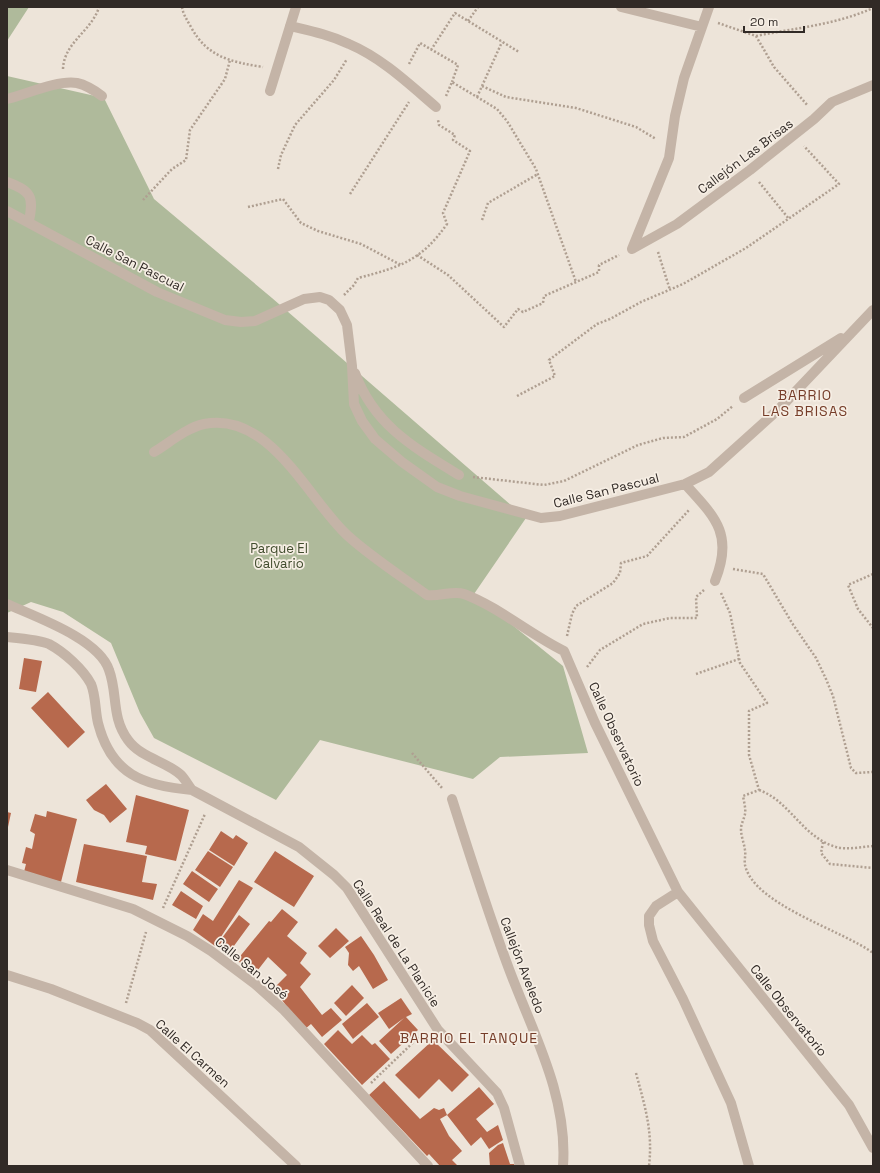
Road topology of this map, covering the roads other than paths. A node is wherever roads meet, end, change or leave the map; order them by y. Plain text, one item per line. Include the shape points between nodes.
1 (296, 7) edge
2 (621, 7) edge
3 (709, 7) edge
4 (703, 22) junction
5 (290, 26) junction
6 (873, 85) edge
7 (270, 91) dead end
8 (102, 96) dead end
9 (7, 99) edge
10 (436, 107) road end
11 (7, 182) edge
12 (7, 211) edge
13 (28, 221) junction
14 (873, 310) edge
15 (850, 334) junction
16 (352, 366) junction
17 (744, 398) road end
18 (154, 452) dead end
19 (459, 475) road end
20 (684, 484) junction
21 (715, 581) road end
22 (7, 604) edge
23 (7, 637) edge
24 (192, 790) junction
25 (452, 799) road end
26 (7, 870) edge
27 (678, 892) junction
28 (7, 975) edge
29 (873, 1148) edge
30 (296, 1166) edge
31 (428, 1166) edge
32 (520, 1166) edge
33 (563, 1166) edge
34 (749, 1166) edge

1 - 5 street
2 - 4 street
3 - 4 street
4 - 6 street, Callejón Las Brisas via 684,78 669,158 632,249 677,224 794,136 832,102
5 - 7 street
5 - 10 street via 324,34 355,47 391,68
8 - 9 street via 77,83 63,83
11 - 13 street via 21,187 30,194 32,205
12 - 13 street, Calle San Pascual
13 - 16 street, Calle San Pascual via 158,292 225,320 255,321 304,299 320,297 329,300 340,310 347,325
14 - 15 street, Calle San Pascual
15 - 17 street
15 - 20 street, Calle San Pascual via 780,408 728,456 709,472
16 - 19 street via 360,388 379,417 397,435
16 - 20 street, Calle San Pascual via 354,404 375,439 437,487 460,496 541,518 560,516
18 - 27 street, Calle Observatorio via 190,429 203,424 222,422 246,430 278,452 347,535 427,595 436,597 463,594 498,611 542,640 564,650 596,723
20 - 21 street via 715,519 722,534 721,567
22 - 24 street, Calle Real de La Planicie via 76,636 102,658 109,670 120,727 128,741 139,752 180,775
23 - 24 street, Calle Real de La Planicie via 48,644 80,670 91,685 101,734 107,750 127,772 147,782
24 - 32 street, Calle Real de La Planicie via 300,847 347,888 434,1023 449,1043 497,1093 504,1108
25 - 33 street, Callejón Aveledo via 486,907 549,1070 562,1119
26 - 31 street, Calle San José via 133,909 211,951 284,1010
27 - 29 street, Calle Observatorio via 849,1104
27 - 34 street via 656,906 649,916 653,942 683,999 731,1104
28 - 30 street, Calle El Carmen via 123,1017 156,1035

